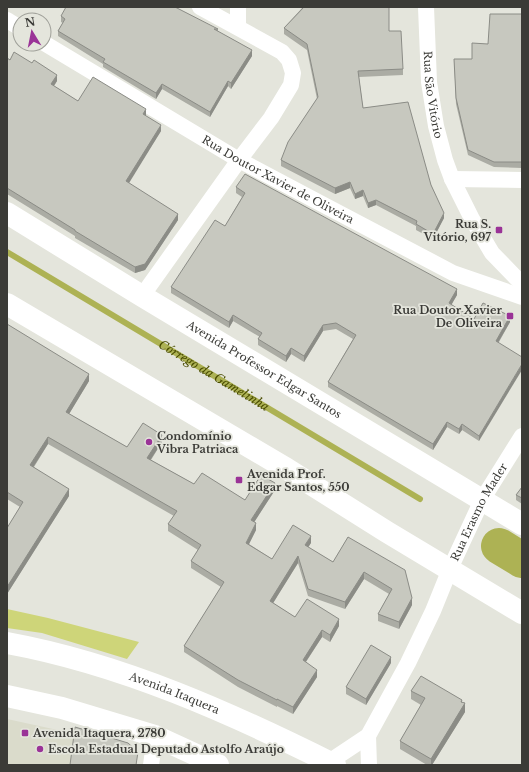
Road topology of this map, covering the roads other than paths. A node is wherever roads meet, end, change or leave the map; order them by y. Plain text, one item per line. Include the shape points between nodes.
1 (200, 7) edge
2 (238, 7) edge
3 (426, 7) edge
4 (238, 27) junction
5 (52, 48) edge
6 (239, 160) junction
7 (452, 179) junction
8 (522, 180) edge
9 (7, 213) edge
10 (522, 284) edge
11 (142, 296) junction
12 (522, 297) edge
13 (7, 304) edge
14 (522, 436) edge
15 (482, 500) junction
16 (522, 524) edge
17 (450, 569) junction
18 (522, 613) edge
19 (7, 643) edge
20 (7, 696) edge
21 (155, 736) junction
22 (368, 736) junction
23 (332, 764) edge
24 (151, 765) edge
25 (218, 765) edge
26 (368, 765) edge

1 - 4 street
2 - 4 street
3 - 7 street, Rua São Vitório via 428,82 436,126
4 - 6 street via 282,52 289,60 293,73 291,85 271,118
5 - 6 street, Rua Doutor Xavier de Oliveira
6 - 11 street
6 - 12 street, Rua Doutor Xavier de Oliveira via 453,273
7 - 8 street
7 - 10 street, Rua São Vitório via 492,253
9 - 11 main road, Avenida Professor Edgar Santos
11 - 15 main road, Avenida Professor Edgar Santos
13 - 17 main road
14 - 15 street, Rua Erasmo Mader
15 - 16 main road, Avenida Professor Edgar Santos
15 - 17 street, Rua Erasmo Mader
17 - 18 main road
17 - 22 street, Rua Erasmo Mader via 408,663
19 - 23 main road, Avenida Itaquera via 104,667 159,686 253,726
20 - 21 main road via 62,708
21 - 24 street
21 - 25 main road
22 - 23 street
22 - 26 street

